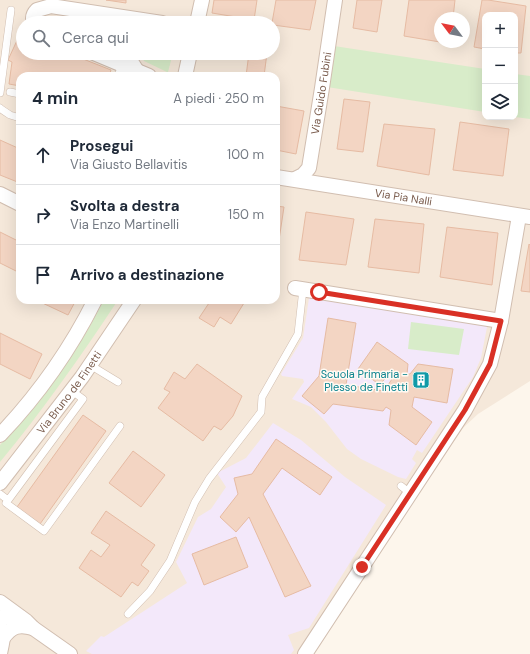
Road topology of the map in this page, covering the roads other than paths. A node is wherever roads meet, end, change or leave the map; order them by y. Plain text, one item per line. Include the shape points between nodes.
1 (202, 0) edge
2 (335, 0) edge
3 (11, 10) dead end
4 (33, 16) edge
5 (114, 16) edge
6 (199, 16) edge
7 (111, 60) edge
8 (188, 60) edge
9 (123, 65) edge
10 (140, 72) edge
11 (186, 72) edge
12 (0, 89) edge
13 (10, 92) dead end
14 (16, 93) edge
15 (0, 108) edge
16 (16, 117) edge
17 (280, 177) edge
18 (295, 179) junction
19 (0, 194) edge
20 (16, 202) edge
21 (524, 216) edge
22 (299, 289) joint
23 (93, 304) edge
24 (131, 304) edge
25 (501, 321) junction
26 (90, 366) junction
27 (118, 382) dead end
28 (72, 391) junction
29 (120, 426) dead end
30 (0, 435) edge
31 (0, 483) edge
32 (0, 494) edge
33 (8, 500) junction
34 (0, 602) edge
35 (128, 614) dead end
36 (20, 616) junction
37 (0, 618) edge
38 (33, 628) junction
39 (1, 642) edge
40 (70, 654) edge
41 (305, 654) edge

1 - 6 street
2 - 18 street, Via Guido Fubini via 309,168
3 - 12 lane
4 - 5 street via 37,10 51,6
7 - 9 street
8 - 11 street
9 - 10 street
13 - 14 lane
15 - 16 lane
17 - 18 street, Via Pia Nalli
18 - 21 street, Via Pia Nalli
19 - 20 street
21 - 25 street
22 - 25 street
22 - 35 lane via 298,334 262,397 261,412 209,479 195,502 170,561 150,591
23 - 30 street via 38,391
24 - 26 street, Via Bruno de Finetti
25 - 41 street via 490,364 465,410 406,490
26 - 27 lane
26 - 28 street, Via Bruno de Finetti
28 - 31 street, Via Bruno de Finetti
28 - 33 lane via 83,399
29 - 33 lane via 44,531 6,503
32 - 33 lane
34 - 36 street
36 - 37 street
36 - 38 street
38 - 39 street via 12,628
38 - 40 street

